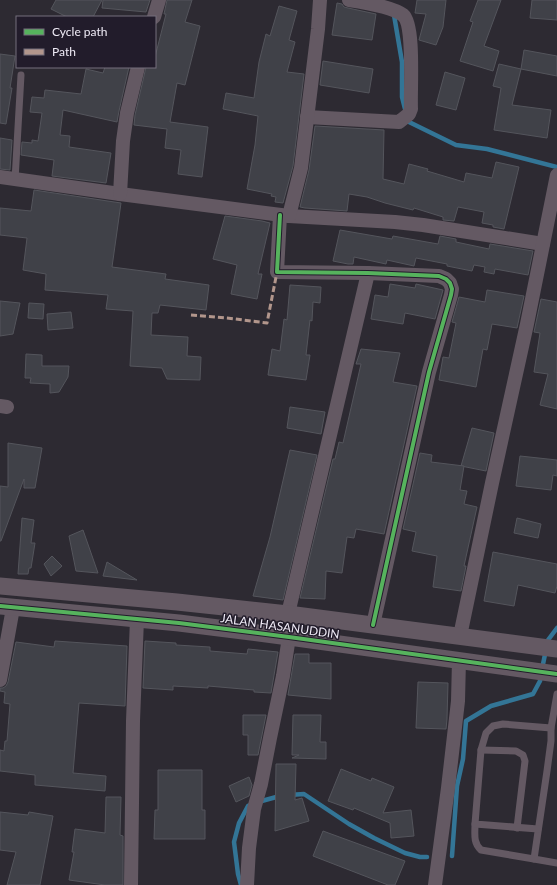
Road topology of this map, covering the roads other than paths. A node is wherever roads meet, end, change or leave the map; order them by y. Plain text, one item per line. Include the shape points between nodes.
1 (159, 0) edge
2 (320, 0) edge
3 (349, 0) edge
4 (154, 16) edge
5 (138, 68) edge
6 (21, 75) dead end
7 (307, 116) junction
8 (557, 176) edge
9 (0, 178) edge
10 (15, 180) junction
11 (120, 194) junction
12 (285, 215) junction
13 (543, 244) junction
14 (368, 273) junction
15 (0, 586) edge
16 (7, 607) edge
17 (288, 614) junction
18 (136, 619) junction
19 (372, 625) junction
20 (460, 636) junction
21 (289, 637) junction
22 (553, 648) edge
23 (459, 660) junction
24 (550, 673) edge
25 (0, 680) edge
26 (557, 694) edge
27 (551, 728) junction
28 (481, 750) junction
29 (475, 824) junction
30 (517, 828) junction
31 (538, 829) junction
32 (534, 859) junction
33 (557, 863) edge
34 (132, 885) edge
35 (247, 885) edge
36 (435, 885) edge

1 - 4 street
2 - 7 street
3 - 7 street via 394,10 405,17 408,24 411,62 411,109 404,118
5 - 11 street via 130,96 123,141
6 - 10 lane
7 - 12 street via 301,168
8 - 13 street
9 - 10 street
10 - 11 street
11 - 12 street
12 - 13 street via 423,225
12 - 14 street via 277,272
13 - 20 street
14 - 17 street
14 - 19 street via 439,276 450,283 452,289 430,372
15 - 17 street, JALAN HASANUDDIN
16 - 18 street, JALAN HASANUDDIN
16 - 25 street
17 - 19 street, JALAN HASANUDDIN
18 - 21 street, JALAN HASANUDDIN
18 - 34 street
19 - 20 street, JALAN HASANUDDIN
20 - 22 street, JALAN HASANUDDIN
21 - 23 street, JALAN HASANUDDIN
21 - 35 street via 254,809
23 - 24 street, JALAN HASANUDDIN
23 - 36 street via 458,701
26 - 27 lane
27 - 28 lane via 503,724 493,726 486,733
27 - 31 lane via 548,771
28 - 29 lane
28 - 30 lane via 516,751 525,761
29 - 30 lane
29 - 32 lane via 475,841 481,850
30 - 31 lane
31 - 32 lane
32 - 33 lane

